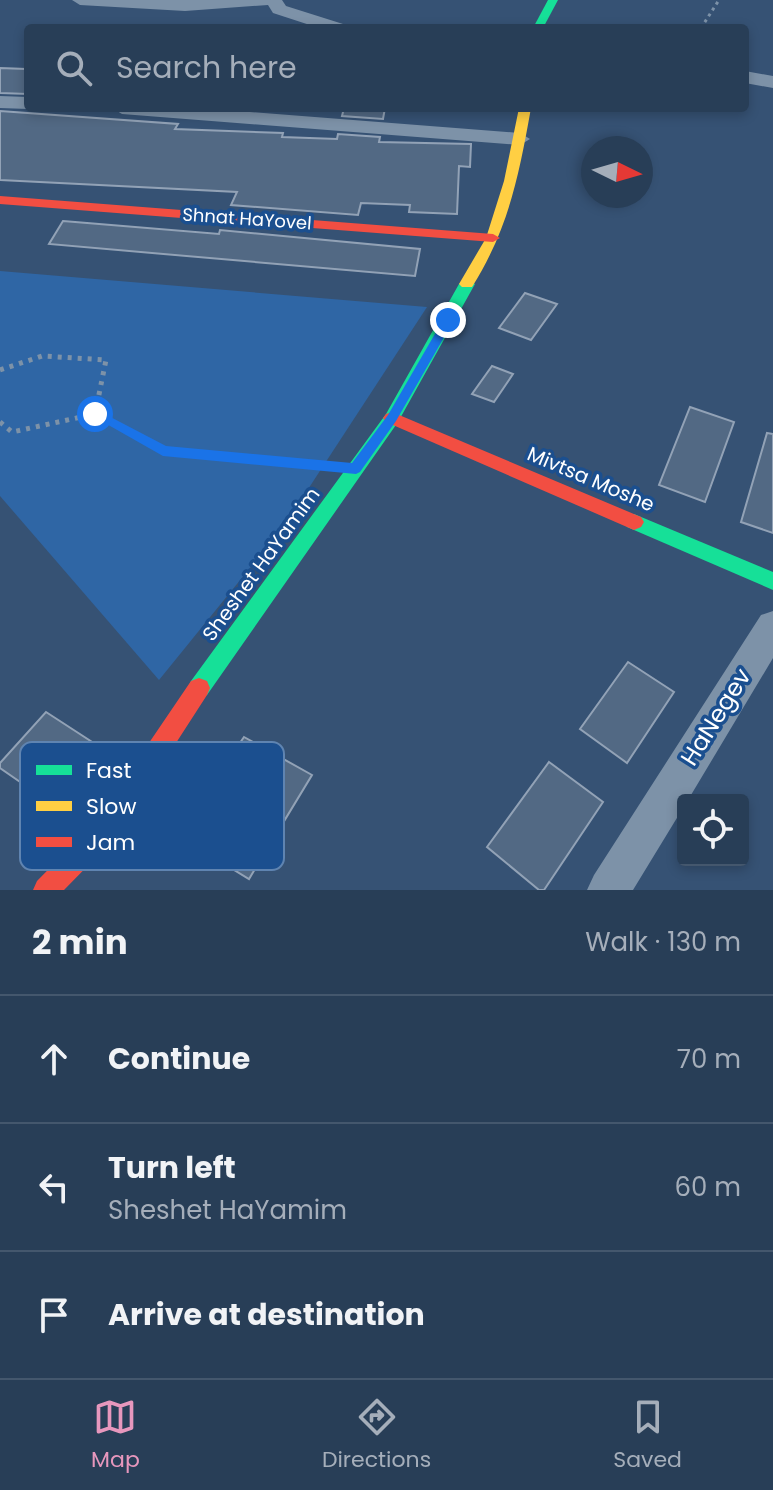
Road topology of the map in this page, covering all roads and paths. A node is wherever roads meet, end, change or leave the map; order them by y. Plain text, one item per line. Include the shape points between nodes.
1 (80, 0) edge
2 (273, 0) edge
3 (553, 0) edge
4 (719, 0) edge
5 (214, 2) edge
6 (325, 24) edge
7 (540, 24) edge
8 (704, 24) edge
9 (749, 78) edge
10 (773, 82) edge
11 (0, 102) edge
12 (24, 103) edge
13 (173, 112) edge
14 (524, 112) edge
15 (520, 139) junction
16 (0, 200) edge
17 (493, 238) junction
18 (0, 370) edge
19 (95, 414) junction
20 (392, 418) junction
21 (0, 422) edge
22 (356, 469) junction
23 (773, 581) edge
24 (773, 626) edge
25 (163, 742) edge
26 (66, 870) edge
27 (46, 890) edge
28 (609, 890) edge

1 - 5 street via 185,6
2 - 5 street
2 - 6 street via 279,9
3 - 7 street
4 - 8 path
9 - 10 street
11 - 12 street
13 - 15 street
14 - 15 street, Sheshet HaYamim
15 - 17 street, Sheshet HaYamim
16 - 17 street, Shnat HaYovel
17 - 20 street, Sheshet HaYamim
18 - 19 path via 42,356 106,360
19 - 21 path via 12,432
19 - 22 path via 163,451
20 - 22 street, Sheshet HaYamim
20 - 23 street, Mivtsa Moshe
22 - 25 street, Sheshet HaYamim
24 - 28 street, HaNegev
26 - 27 street, Sheshet HaYamim

